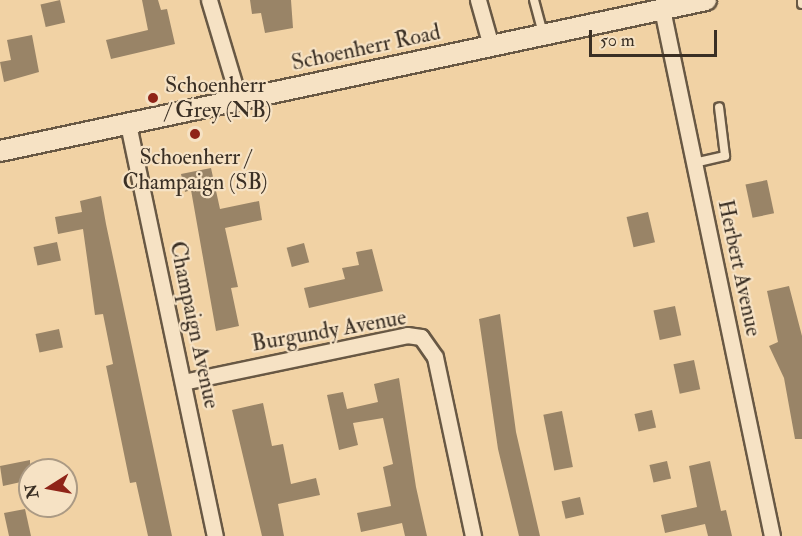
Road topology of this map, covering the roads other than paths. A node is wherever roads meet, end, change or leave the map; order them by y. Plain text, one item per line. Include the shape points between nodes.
1 (209, 0) edge
2 (478, 0) edge
3 (534, 0) edge
4 (706, 0) edge
5 (662, 9) junction
6 (543, 35) junction
7 (491, 46) junction
8 (239, 100) junction
9 (719, 107) dead end
10 (128, 124) junction
11 (0, 151) edge
12 (694, 163) junction
13 (183, 382) junction
14 (215, 536) edge
15 (472, 536) edge
16 (772, 536) edge

1 - 8 street
2 - 7 street
3 - 6 lane
4 - 5 main road, Schoenherr Road
5 - 6 main road, Schoenherr Road
5 - 12 street, Herbert Avenue
6 - 7 main road, Schoenherr Road
7 - 8 main road, Schoenherr Road
8 - 10 main road, Schoenherr Road
9 - 12 lane via 725,156
10 - 11 main road, Schoenherr Road
10 - 13 street, Champaign Avenue
12 - 16 street, Herbert Avenue
13 - 14 street, Champaign Avenue
13 - 15 street, Burgundy Avenue via 407,335 421,337 435,357

